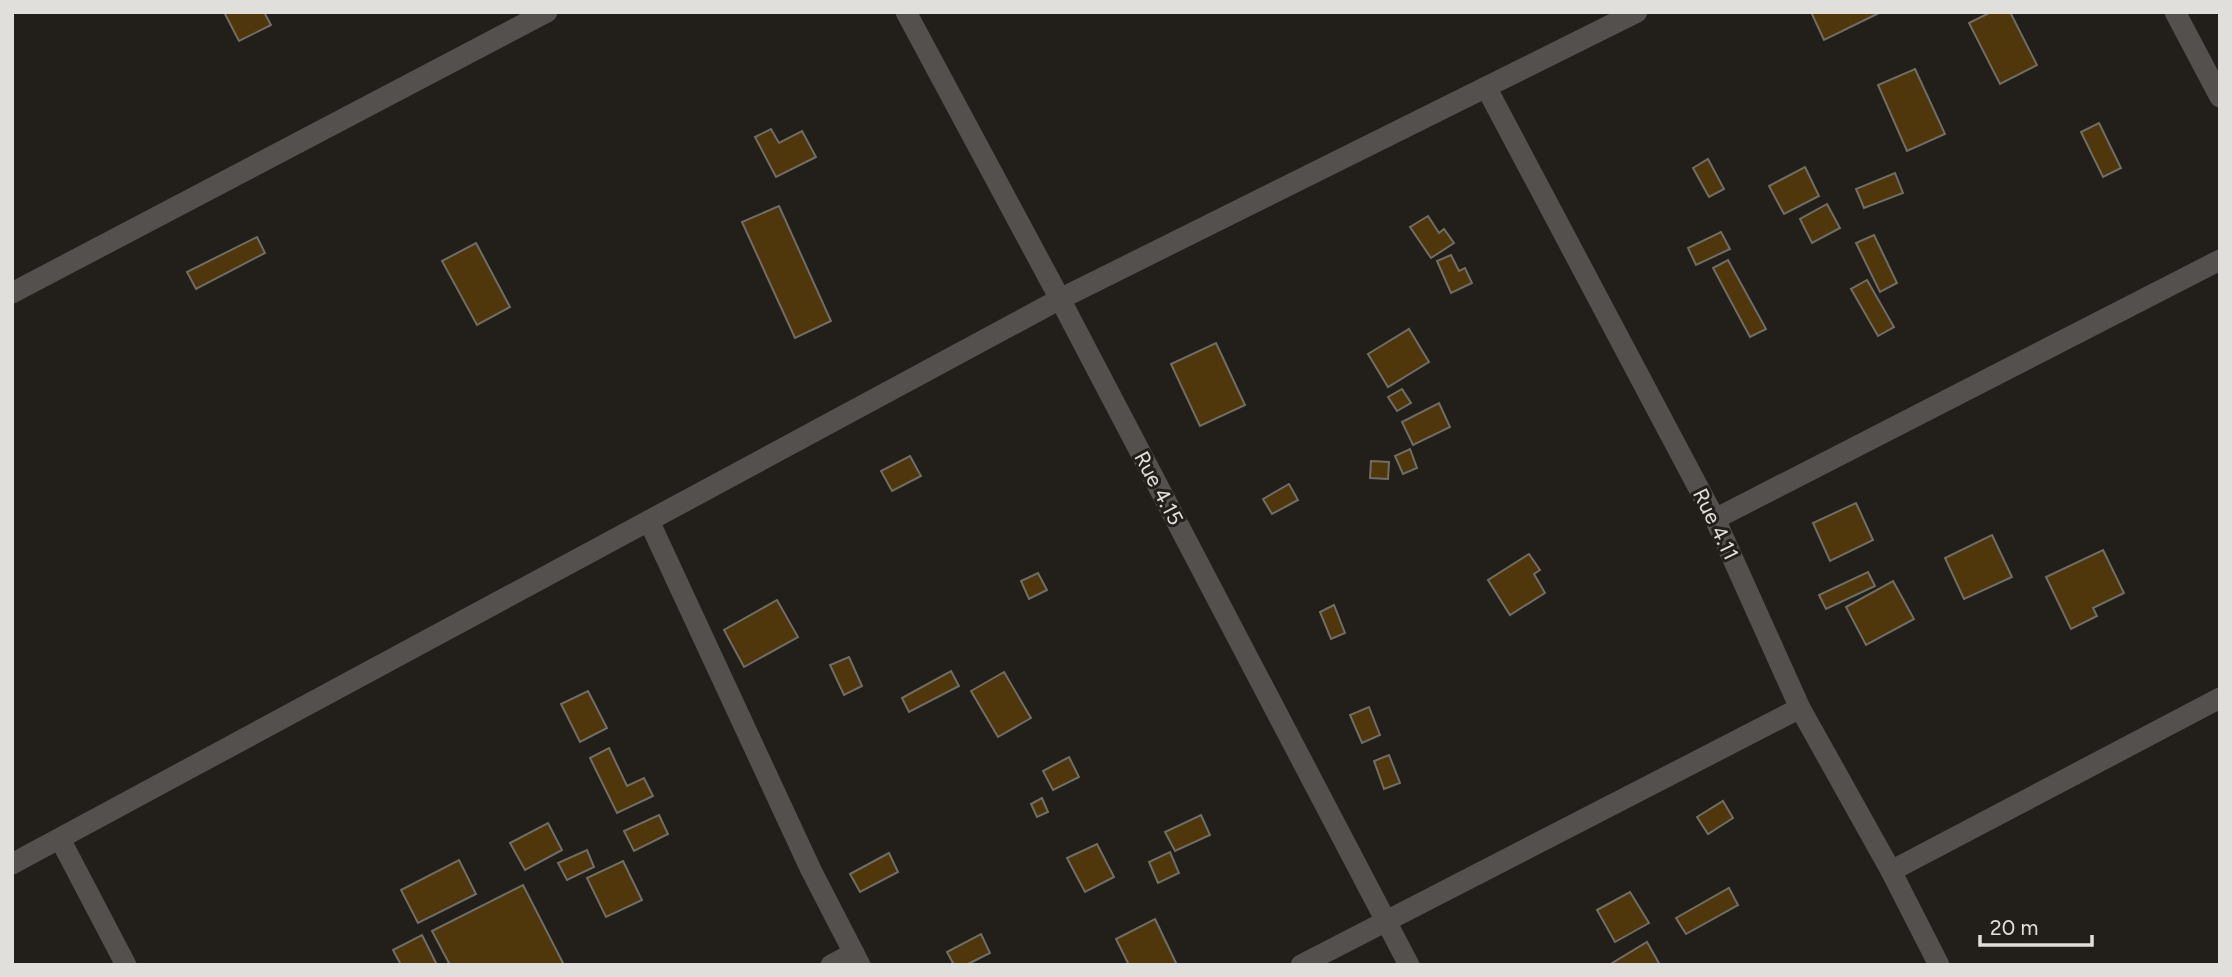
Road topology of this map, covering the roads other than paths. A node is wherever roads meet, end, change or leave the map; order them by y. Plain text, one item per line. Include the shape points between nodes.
1 (547, 12) edge
2 (906, 12) edge
3 (1637, 12) edge
4 (2175, 12) edge
5 (1486, 87) junction
6 (2220, 97) edge
7 (2220, 260) edge
8 (12, 293) edge
9 (1060, 299) junction
10 (1715, 519) junction
11 (649, 521) junction
12 (2220, 698) edge
13 (1800, 708) junction
14 (60, 839) junction
15 (12, 864) edge
16 (1891, 872) junction
17 (1386, 921) junction
18 (857, 959) edge
19 (125, 965) edge
20 (831, 965) edge
21 (1301, 965) edge
22 (1409, 965) edge
23 (1939, 965) edge

1 - 8 street
2 - 9 street, Rue 4.15
3 - 5 street
4 - 6 street
5 - 9 street
5 - 10 street, Rue 4.11
7 - 10 street
9 - 11 street
9 - 17 street, Rue 4.15
10 - 13 street, Rue 4.11
11 - 14 street
11 - 18 street
12 - 16 street
13 - 16 street, Rue 4.11
13 - 17 street
14 - 15 street
14 - 19 street
16 - 23 street, Rue 4.11
17 - 21 street
17 - 22 street, Rue 4.15
18 - 20 street

